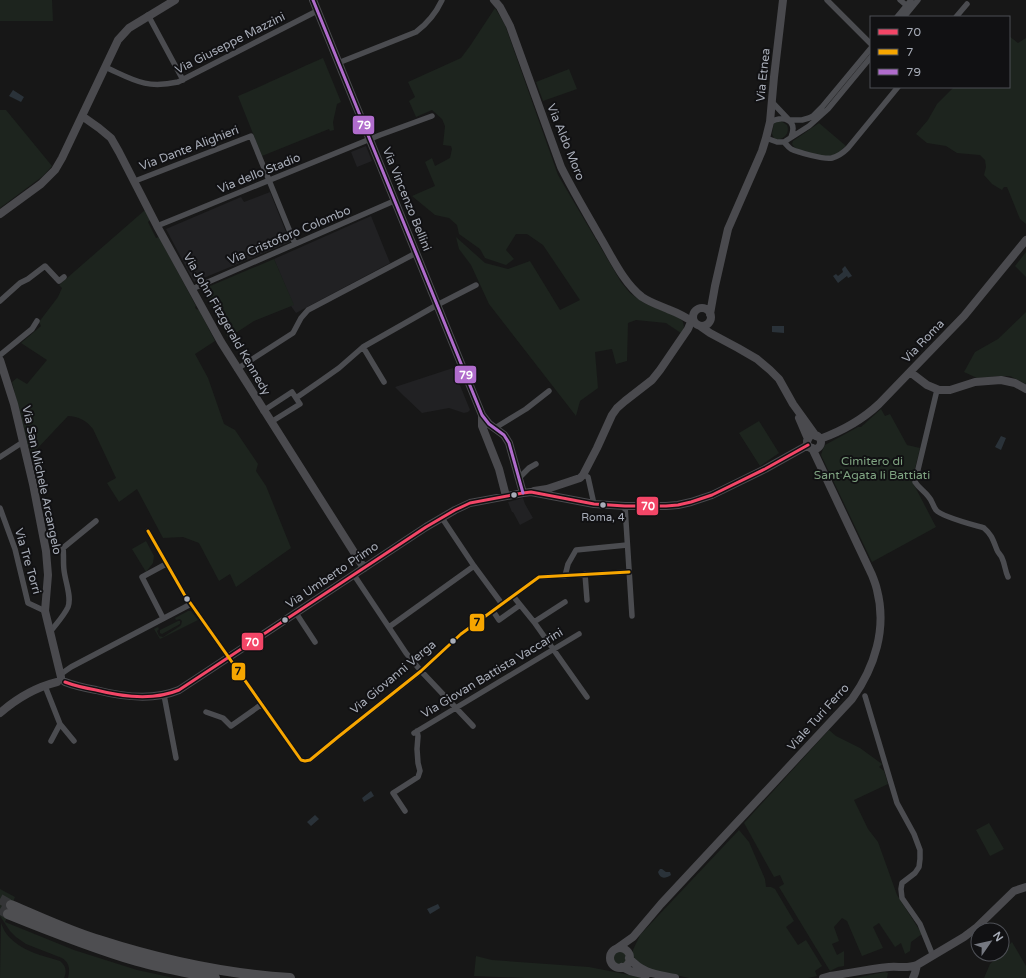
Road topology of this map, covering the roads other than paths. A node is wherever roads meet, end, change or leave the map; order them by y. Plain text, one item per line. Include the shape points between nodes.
1 (175, 0) edge
2 (313, 0) edge
3 (442, 0) edge
4 (494, 0) edge
5 (784, 0) edge
6 (827, 0) edge
7 (900, 0) edge
8 (911, 0) edge
9 (918, 0) edge
10 (968, 4) dead end
11 (906, 5) junction
12 (317, 11) junction
13 (148, 15) junction
14 (898, 16) edge
15 (905, 16) edge
16 (957, 16) edge
17 (870, 43) edge
18 (870, 49) edge
19 (870, 58) edge
20 (338, 63) junction
21 (105, 67) junction
22 (183, 80) junction
23 (897, 88) edge
24 (772, 102) junction
25 (82, 116) junction
26 (432, 116) dead end
27 (789, 120) junction
28 (770, 122) junction
29 (791, 137) junction
30 (766, 138) junction
31 (369, 140) junction
32 (784, 142) junction
33 (135, 181) junction
34 (269, 181) junction
35 (394, 201) junction
36 (0, 214) edge
37 (157, 226) junction
38 (1026, 240) edge
39 (295, 244) junction
40 (416, 253) junction
41 (64, 276) dead end
42 (476, 285) dead end
43 (715, 286) junction
44 (192, 289) junction
45 (0, 300) edge
46 (437, 305) junction
47 (672, 311) junction
48 (680, 315) junction
49 (696, 318) junction
50 (710, 318) junction
51 (37, 321) dead end
52 (688, 329) junction
53 (718, 337) junction
54 (363, 347) junction
55 (0, 355) edge
56 (0, 360) edge
57 (237, 369) junction
58 (910, 372) junction
59 (384, 382) dead end
60 (1026, 389) edge
61 (937, 390) junction
62 (550, 391) dead end
63 (298, 397) junction
64 (263, 411) junction
65 (482, 415) junction
66 (271, 422) junction
67 (494, 427) junction
68 (484, 430) junction
69 (23, 442) junction
70 (814, 442) junction
71 (0, 457) edge
72 (536, 464) dead end
73 (581, 476) junction
74 (519, 478) junction
75 (527, 492) junction
76 (506, 496) junction
77 (594, 504) junction
78 (625, 506) junction
79 (0, 508) edge
80 (442, 518) junction
81 (96, 521) dead end
82 (148, 531) dead end
83 (627, 545) junction
84 (166, 564) junction
85 (474, 566) junction
86 (364, 568) junction
87 (629, 572) junction
88 (354, 574) junction
89 (585, 574) junction
90 (565, 576) junction
91 (1008, 577) dead end
92 (513, 596) junction
93 (587, 600) dead end
94 (565, 602) dead end
95 (192, 604) junction
96 (502, 604) junction
97 (520, 605) junction
98 (44, 610) junction
99 (493, 611) junction
100 (296, 613) junction
101 (632, 616) dead end
102 (161, 620) junction
103 (534, 622) junction
104 (389, 627) junction
105 (50, 632) junction
106 (578, 634) dead end
107 (315, 642) dead end
108 (553, 649) junction
109 (230, 657) junction
110 (421, 671) junction
111 (61, 679) junction
112 (45, 686) junction
113 (164, 695) junction
114 (864, 696) dead end
115 (587, 698) dead end
116 (262, 704) junction
117 (456, 708) junction
118 (206, 712) dead end
119 (0, 713) edge
120 (60, 724) junction
121 (473, 726) dead end
122 (51, 741) dead end
123 (74, 742) dead end
124 (176, 758) dead end
125 (405, 811) dead end
126 (1026, 887) edge
127 (633, 937) junction
128 (616, 949) junction
129 (629, 956) junction
130 (933, 956) junction
131 (917, 965) junction
132 (622, 967) junction
133 (907, 968) junction
134 (215, 978) edge
135 (290, 978) edge
136 (654, 978) edge
137 (675, 978) edge
138 (823, 978) edge
139 (908, 978) edge
140 (913, 978) edge

1 - 13 main road
2 - 12 main road, Via Vincenzo Bellini
3 - 20 street via 424,26 416,32
4 - 47 main road, Via Aldo Moro via 510,26 568,182 634,291 653,304
5 - 24 main road, Via Etnea
6 - 17 street
7 - 11 street
8 - 11 street
9 - 15 street
10 - 16 street
11 - 14 street
12 - 20 main road, Via Vincenzo Bellini
12 - 22 street, Via Giuseppe Mazzini
13 - 21 main road via 124,32
13 - 22 street
18 - 27 street via 813,116 802,120
19 - 29 street via 828,109 809,126
20 - 31 main road, Via Vincenzo Bellini
21 - 22 street, Via Giuseppe Mazzini via 140,83 152,85
21 - 25 main road
23 - 32 street via 840,155 830,159 823,158 796,151
24 - 27 street
24 - 28 main road, Via Etnea
25 - 33 main road, Via John Fitzgerald Kennedy via 111,138
25 - 36 main road via 55,170 41,184
26 - 31 street, Via dello Stadio
27 - 28 street via 778,118
27 - 29 street via 793,128
28 - 30 main road, Via Etnea
29 - 32 street
30 - 32 street
30 - 43 main road, Via Etnea via 728,228
31 - 34 street, Via dello Stadio
31 - 35 main road, Via Vincenzo Bellini
33 - 34 street, Via Dante Alighieri via 251,136
33 - 37 main road, Via John Fitzgerald Kennedy
34 - 37 street, Via dello Stadio
34 - 39 street
35 - 39 street, Via Cristoforo Colombo
35 - 40 main road, Via Vincenzo Bellini
37 - 44 main road, Via John Fitzgerald Kennedy
38 - 58 main road, Via Roma via 964,316
39 - 44 street, Via Cristoforo Colombo
40 - 46 main road, Via Vincenzo Bellini
40 - 57 street via 308,310 294,333
41 - 45 street via 59,281 44,266
42 - 46 street
43 - 49 main road
43 - 50 main road, Via Etnea
44 - 57 main road, Via John Fitzgerald Kennedy
46 - 54 street
46 - 65 main road, Via Vincenzo Bellini
47 - 48 main road
47 - 49 main road
48 - 49 main road
48 - 52 main road
49 - 50 main road via 706,325
49 - 50 main road via 706,310
49 - 52 main road
49 - 53 main road, Viale Turi Ferro via 710,333
50 - 53 main road via 711,326
51 - 55 street via 32,329
52 - 73 main road via 652,380 617,408
53 - 70 main road, Viale Turi Ferro via 757,359 770,370 794,404 806,434
54 - 59 street
54 - 63 street via 339,368
56 - 69 main road, Via San Michele Arcangelo
57 - 64 main road, Via John Fitzgerald Kennedy
58 - 61 main road
58 - 70 main road, Via Roma via 865,417
60 - 61 main road via 1001,380 975,382 944,391
61 - 91 street via 915,480 932,500 937,511 984,528 991,535
62 - 67 street via 526,409
63 - 64 street via 292,392
63 - 66 street via 300,404
64 - 66 main road, Via John Fitzgerald Kennedy
65 - 67 main road
65 - 68 main road
66 - 86 main road, Via John Fitzgerald Kennedy
67 - 68 main road
67 - 74 main road via 509,443
68 - 76 main road
69 - 71 street
69 - 98 main road, Via San Michele Arcangelo via 46,551 48,575
70 - 78 main road, Via Roma via 754,474 691,502 666,506
70 - 127 main road, Viale Turi Ferro via 821,466 877,590 880,604 880,633 874,658 852,699
72 - 74 street
73 - 75 main road, Via Umberto Primo via 547,489
73 - 77 street via 588,477
74 - 75 main road
75 - 76 main road, Via Umberto Primo
75 - 77 main road, Via Roma
76 - 80 main road, Via Umberto Primo via 470,503
77 - 78 main road, Via Roma
78 - 83 street
79 - 98 street, Via Tre Torri via 15,548 28,603
80 - 85 street
80 - 86 main road, Via Umberto Primo
81 - 105 street via 63,548 69,602 63,616
82 - 84 street
83 - 87 street
83 - 90 street via 576,550
84 - 95 street
84 - 102 street via 142,578
85 - 96 street
85 - 104 street
86 - 88 main road, Via Umberto Primo
87 - 89 street, Via Giovanni Verga
87 - 101 street
88 - 100 main road, Via Umberto Primo
88 - 104 street
89 - 90 street, Via Giovanni Verga
89 - 93 street
90 - 92 street, Via Giovanni Verga via 539,577
92 - 96 street, Via Giovanni Verga
92 - 97 street
94 - 103 street
95 - 102 street
95 - 109 street
96 - 99 street, Via Giovanni Verga
97 - 99 street via 499,620
97 - 103 street
98 - 105 main road, Via San Michele Arcangelo
99 - 110 street, Via Giovanni Verga via 461,634
100 - 107 street
100 - 109 main road, Via Umberto Primo
102 - 111 street via 71,667
103 - 108 street
104 - 110 street
105 - 111 main road, Via San Michele Arcangelo
106 - 108 street, Via Giovan Battista Vaccarini
108 - 115 street
108 - 117 street, Via Giovan Battista Vaccarini
109 - 113 main road, Via Umberto Primo via 179,690
109 - 116 street
110 - 116 street, Via Giovanni Verga via 306,761 301,760
110 - 117 street
111 - 112 main road
111 - 113 main road, Via Umberto Primo via 74,686 114,695
112 - 119 main road via 16,701
112 - 120 street
113 - 124 street
114 - 130 street via 897,803 920,850 919,867 902,883 902,898 920,924
116 - 118 street via 231,726 223,718
117 - 121 street
117 - 125 street, Via Giovan Battista Vaccarini via 415,732 418,736 418,777 393,793
120 - 122 street
120 - 123 street
126 - 130 main road via 1014,891 976,928
127 - 128 main road
127 - 129 main road via 628,948
128 - 129 main road via 623,949
128 - 132 main road via 611,955 611,962 616,967
129 - 132 main road via 627,964
129 - 137 main road via 644,970
130 - 131 main road
131 - 133 main road
131 - 140 main road
132 - 136 main road
133 - 138 main road via 890,967
133 - 139 main road
134 - 135 highway via 138,961 95,948 53,933 10,909 98,940 184,963

